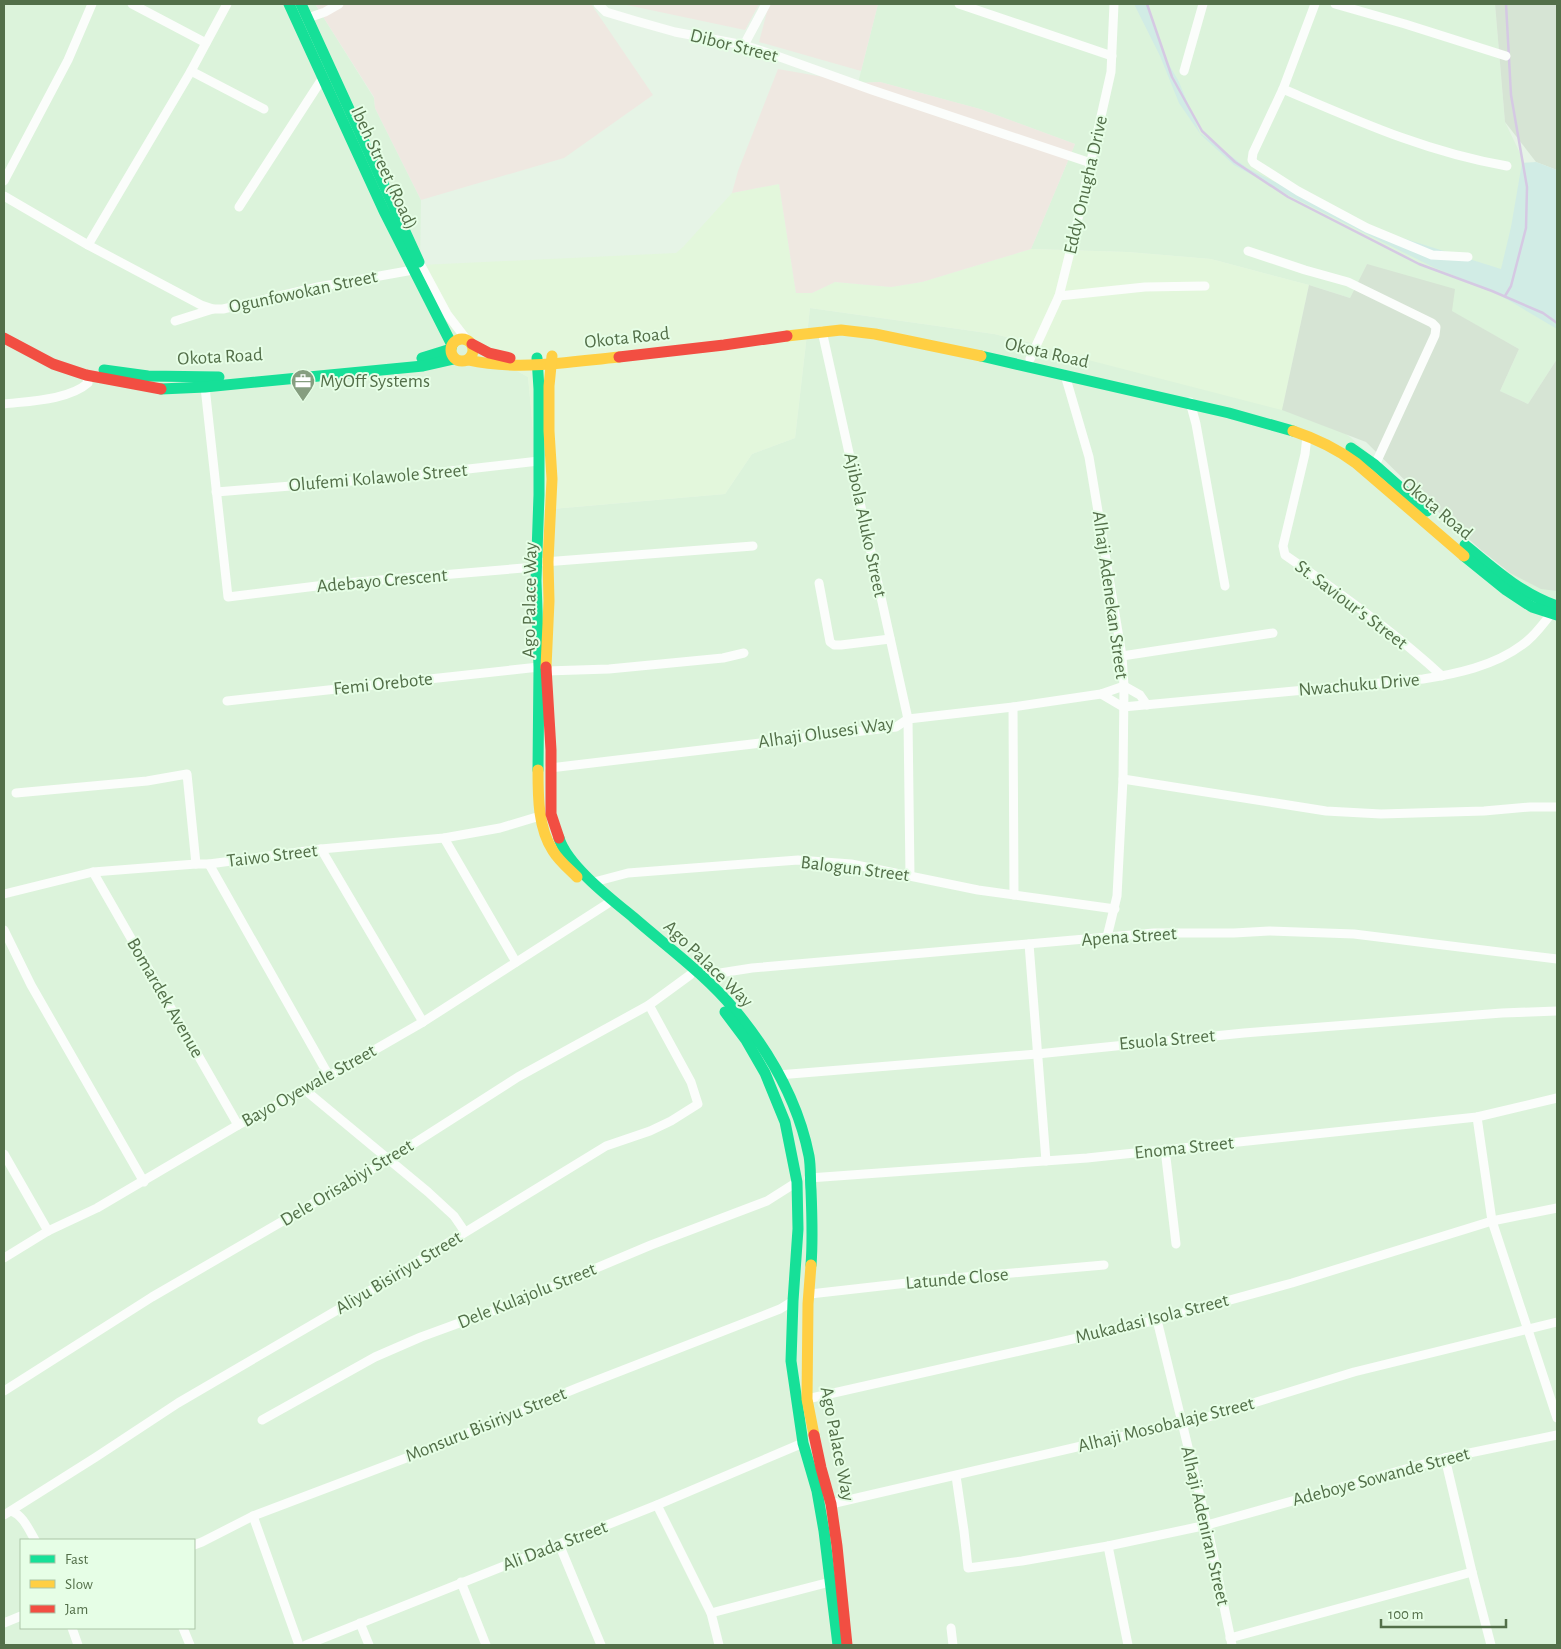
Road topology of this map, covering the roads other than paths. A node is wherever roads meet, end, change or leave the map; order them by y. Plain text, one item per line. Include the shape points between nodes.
1 (92, 4) edge
2 (132, 4) edge
3 (227, 4) edge
4 (288, 4) edge
5 (301, 4) edge
6 (339, 4) edge
7 (598, 4) edge
8 (766, 4) edge
9 (960, 4) edge
10 (1114, 4) edge
11 (1203, 4) edge
12 (1315, 4) edge
13 (1335, 4) edge
14 (308, 18) junction
15 (206, 43) junction
16 (744, 45) junction
17 (1112, 56) junction
18 (1506, 56) dead end
19 (191, 71) junction
20 (1184, 71) dead end
21 (322, 79) junction
22 (1283, 89) junction
23 (264, 109) dead end
24 (1091, 163) junction
25 (1507, 166) dead end
26 (4, 181) edge
27 (4, 196) edge
28 (239, 207) dead end
29 (88, 245) junction
30 (1248, 252) dead end
31 (1468, 257) dead end
32 (416, 266) junction
33 (1205, 286) dead end
34 (1059, 296) junction
35 (213, 309) junction
36 (175, 321) dead end
37 (822, 331) junction
38 (4, 338) edge
39 (470, 342) junction
40 (22, 347) junction
41 (452, 351) junction
42 (1030, 359) junction
43 (468, 360) junction
44 (551, 360) junction
45 (537, 362) junction
46 (86, 375) junction
47 (1065, 375) junction
48 (205, 387) junction
49 (1189, 400) junction
50 (4, 404) edge
51 (1307, 436) junction
52 (539, 461) junction
53 (1375, 465) junction
54 (216, 492) junction
55 (1414, 506) junction
56 (753, 546) dead end
57 (540, 564) junction
58 (819, 583) dead end
59 (1225, 586) dead end
60 (1555, 612) edge
61 (1273, 633) dead end
62 (890, 639) junction
63 (744, 654) dead end
64 (1122, 656) junction
65 (542, 669) junction
66 (1442, 676) junction
67 (1124, 686) junction
68 (1101, 694) junction
69 (227, 701) dead end
70 (1147, 705) junction
71 (1013, 707) junction
72 (1123, 707) junction
73 (908, 719) junction
74 (550, 768) junction
75 (1124, 779) junction
76 (16, 793) dead end
77 (1557, 806) edge
78 (540, 816) junction
79 (444, 838) junction
80 (321, 849) junction
81 (196, 864) junction
82 (209, 864) junction
83 (92, 872) junction
84 (910, 876) junction
85 (594, 882) junction
86 (4, 894) edge
87 (1014, 895) junction
88 (608, 904) junction
89 (1115, 909) junction
90 (4, 930) edge
91 (1107, 937) junction
92 (1029, 944) junction
93 (1557, 959) edge
94 (516, 962) junction
95 (696, 975) junction
96 (649, 1005) junction
97 (1557, 1012) edge
98 (423, 1022) junction
99 (1037, 1054) junction
100 (778, 1075) junction
101 (329, 1076) junction
102 (305, 1090) junction
103 (1557, 1098) edge
104 (1477, 1117) junction
105 (238, 1125) junction
106 (1165, 1149) junction
107 (4, 1154) edge
108 (388, 1160) junction
109 (1046, 1161) junction
110 (809, 1178) junction
111 (144, 1182) junction
112 (797, 1182) junction
113 (1557, 1208) edge
114 (1492, 1221) junction
115 (48, 1231) junction
116 (466, 1232) junction
117 (1176, 1244) dead end
118 (4, 1258) edge
119 (1104, 1265) dead end
120 (810, 1294) junction
121 (793, 1301) junction
122 (1156, 1320) junction
123 (1557, 1322) edge
124 (1528, 1331) junction
125 (791, 1346) junction
126 (807, 1351) junction
127 (792, 1361) junction
128 (807, 1366) junction
129 (4, 1391) edge
130 (807, 1399) junction
131 (1557, 1418) edge
132 (262, 1420) dead end
133 (1182, 1425) junction
134 (1557, 1435) edge
135 (803, 1444) junction
136 (1445, 1458) junction
137 (956, 1476) junction
138 (831, 1504) junction
139 (657, 1505) junction
140 (7, 1513) edge
141 (253, 1516) junction
142 (1206, 1525) junction
143 (34, 1539) edge
144 (559, 1544) junction
145 (195, 1545) edge
146 (1108, 1546) junction
147 (1472, 1572) junction
148 (460, 1582) junction
149 (830, 1582) junction
150 (710, 1613) junction
151 (20, 1616) edge
152 (4, 1623) edge
153 (360, 1623) junction
154 (950, 1628) dead end
155 (72, 1629) edge
156 (183, 1629) edge
157 (1231, 1642) edge
158 (78, 1645) edge
159 (190, 1645) edge
160 (299, 1645) edge
161 (306, 1645) edge
162 (370, 1645) edge
163 (486, 1645) edge
164 (601, 1645) edge
165 (719, 1645) edge
166 (838, 1645) edge
167 (847, 1645) edge
168 (953, 1645) edge
169 (1128, 1645) edge
170 (1491, 1645) edge

1 - 26 street via 68,60
2 - 15 street
3 - 15 street
4 - 21 main road, Ibeh Street (Road)
5 - 14 main road, Ibeh Street (Road)
6 - 14 street
7 - 16 street, Dibor Street via 606,12 675,32
8 - 16 street
9 - 17 street
10 - 17 street, Eddy Onugha Drive
11 - 20 street
12 - 22 street
13 - 18 street
14 - 32 main road, Ibeh Street (Road)
15 - 19 street
16 - 24 street, Dibor Street
17 - 24 street, Eddy Onugha Drive via 1109,85
19 - 23 street
19 - 29 street
21 - 28 street
21 - 32 main road, Ibeh Street (Road)
22 - 25 street via 1412,142
22 - 31 street via 1253,153 1254,163 1367,228 1432,255
24 - 34 street, Eddy Onugha Drive
27 - 29 street, Ogunfowokan Street
29 - 35 street, Ogunfowokan Street
30 - 53 street via 1348,282 1436,327
32 - 35 street, Ogunfowokan Street
32 - 39 street, Ibeh Street (Road) via 447,314
32 - 41 main road, Ibeh Street (Road)
33 - 34 street via 1145,287
34 - 42 street, Eddy Onugha Drive
35 - 36 street
37 - 44 main road, Okota Road via 724,345
37 - 47 main road, Okota Road via 875,334
37 - 62 street, Ajibola Aluko Street
38 - 40 main road, Okota Road
39 - 41 main road via 460,339 454,342
39 - 43 main road via 473,353
39 - 45 main road, Okota Road via 489,353
40 - 41 main road, Okota Road via 77,366 148,376 208,378 407,361
40 - 46 main road, Okota Road via 52,364
41 - 43 main road via 461,362
41 - 48 main road, Okota Road via 423,366
42 - 44 main road, Okota Road via 887,330 834,325
42 - 49 main road, Okota Road via 1110,376
43 - 45 main road, Okota Road via 487,364
44 - 45 main road, Okota Road
44 - 57 main road, Ago Palace Way via 549,431 552,479
45 - 52 main road, Ago Palace Way
46 - 48 main road, Okota Road via 157,389
46 - 50 street via 88,383 78,390
47 - 49 main road, Okota Road
47 - 64 street, Alhaji Adenekan Street via 1090,457
48 - 54 street
49 - 51 main road, Okota Road
49 - 53 main road, Okota Road via 1271,415 1309,426 1340,440
49 - 59 street
51 - 55 main road, Okota Road via 1340,451
51 - 66 street, St. Saviour's Street via 1282,546 1284,555 1333,588
52 - 54 street, Olufemi Kolawole Street via 389,478
52 - 57 main road, Ago Palace Way
53 - 55 main road, Okota Road
54 - 57 street, Adebayo Crescent via 228,597
55 - 60 main road, Okota Road via 1521,590
56 - 57 street, Adebayo Crescent
57 - 65 main road, Ago Palace Way
58 - 62 street via 830,642 834,645
60 - 66 street, Nwachuku Drive via 1521,646 1482,665
61 - 64 street
62 - 73 street, Ajibola Aluko Street
63 - 65 street, Femi Orebote via 609,669
64 - 67 street, Alhaji Adenekan Street
65 - 69 street, Femi Orebote
65 - 74 main road, Ago Palace Way via 551,743
65 - 78 main road, Ago Palace Way
66 - 70 street, Nwachuku Drive
67 - 68 street, Alhaji Olusesi Way
67 - 70 street via 1140,695
67 - 72 street, Alhaji Adenekan Street
68 - 71 street, Alhaji Olusesi Way
68 - 72 street
70 - 72 street, Nwachuku Drive
71 - 73 street, Alhaji Olusesi Way
71 - 87 street
72 - 75 street, Alhaji Adenekan Street
73 - 74 street, Alhaji Olusesi Way via 896,727
73 - 84 street, Ajibola Aluko Street
74 - 85 main road, Ago Palace Way via 551,814 560,842 574,863
75 - 77 street via 1326,811 1381,814
75 - 89 street, Alhaji Adenekan Street
76 - 81 street via 147,781 187,774
78 - 79 street, Taiwo Street via 500,828
78 - 88 main road, Ago Palace Way via 553,852
79 - 80 street, Taiwo Street
79 - 94 street
80 - 82 street, Taiwo Street
80 - 98 street
81 - 82 street, Taiwo Street
81 - 83 street, Taiwo Street
82 - 101 street
83 - 86 street, Taiwo Street
83 - 105 street, Bomardek Avenue
84 - 85 street, Balogun Street via 850,864 798,860 628,873
84 - 87 street, Balogun Street
85 - 95 main road, Ago Palace Way
87 - 89 street, Balogun Street
88 - 94 street, Bayo Oyewale Street
88 - 95 main road, Ago Palace Way
89 - 91 street, Alhaji Adenekan Street
90 - 111 street via 31,985
91 - 92 street, Apena Street
91 - 93 street, Apena Street via 1268,931 1344,934
92 - 95 street, Apena Street
92 - 99 street
94 - 98 street, Bayo Oyewale Street
95 - 96 street, Dele Orisabiyi Street
95 - 100 main road, Ago Palace Way via 738,1015
95 - 112 main road, Ago Palace Way via 731,1018 765,1073 785,1122
96 - 108 street, Dele Orisabiyi Street via 518,1077
96 - 116 street, Aliyu Bisiriyu Street via 691,1082 698,1104 672,1121 606,1146
97 - 99 street, Esuola Street via 1502,1013 1244,1033
98 - 101 street, Bayo Oyewale Street
99 - 100 street, Esuola Street
99 - 109 street
100 - 110 main road, Ago Palace Way via 801,1124
101 - 102 street, Bayo Oyewale Street
102 - 105 street, Bayo Oyewale Street
102 - 108 street
103 - 104 street, Enoma Street
104 - 106 street, Enoma Street
104 - 114 street
105 - 111 street, Bayo Oyewale Street
106 - 109 street, Enoma Street
106 - 117 street
107 - 115 street
108 - 116 street via 454,1216
108 - 129 street, Dele Orisabiyi Street via 152,1297
109 - 110 street, Enoma Street
110 - 120 main road, Ago Palace Way via 813,1240
111 - 115 street, Bayo Oyewale Street
112 - 121 main road, Ago Palace Way via 798,1229
112 - 132 street, Dele Kulajolu Street via 759,1204 375,1357
113 - 114 street, Mukadasi Isola Street
114 - 122 street, Mukadasi Isola Street via 1292,1283
114 - 124 street
115 - 118 street, Bayo Oyewale Street
116 - 140 street, Aliyu Bisiriyu Street via 178,1403
119 - 120 street, Latunde Close
120 - 126 main road, Ago Palace Way
121 - 125 main road, Ago Palace Way
121 - 141 street, Monsuru Bisiriyu Street via 780,1309 422,1452
122 - 130 street, Mukadasi Isola Street
122 - 133 street, Alhaji Adeniran Street
123 - 124 street, Alhaji Mosobalaje Street
124 - 131 street
124 - 133 street, Alhaji Mosobalaje Street via 1354,1372
125 - 126 main road
125 - 127 main road, Ago Palace Way
126 - 128 main road, Ago Palace Way
127 - 128 main road
127 - 135 main road, Ago Palace Way
128 - 130 main road, Ago Palace Way
130 - 138 main road, Ago Palace Way
133 - 137 street, Alhaji Mosobalaje Street
133 - 142 street, Alhaji Adeniran Street
134 - 136 street, Adeboye Sowande Street
135 - 139 street, Ali Dada Street
135 - 149 main road, Ago Palace Way via 817,1491
136 - 142 street, Adeboye Sowande Street
136 - 147 street
137 - 138 street, Alhaji Mosobalaje Street
137 - 146 street, Adeboye Sowande Street via 968,1568
138 - 167 main road, Ago Palace Way
139 - 144 street, Ali Dada Street
139 - 150 street
140 - 143 street via 17,1513
141 - 145 street, Monsuru Bisiriyu Street
141 - 160 street
142 - 146 street, Adeboye Sowande Street
142 - 157 street, Alhaji Adeniran Street
144 - 148 street, Ali Dada Street
144 - 164 street
146 - 169 street
147 - 157 street
147 - 170 street
148 - 153 street, Ali Dada Street
148 - 163 street
149 - 150 street
149 - 166 main road, Ago Palace Way
150 - 165 street
151 - 152 street
153 - 161 street, Ali Dada Street
153 - 162 street
154 - 168 street
155 - 158 street
156 - 159 street

